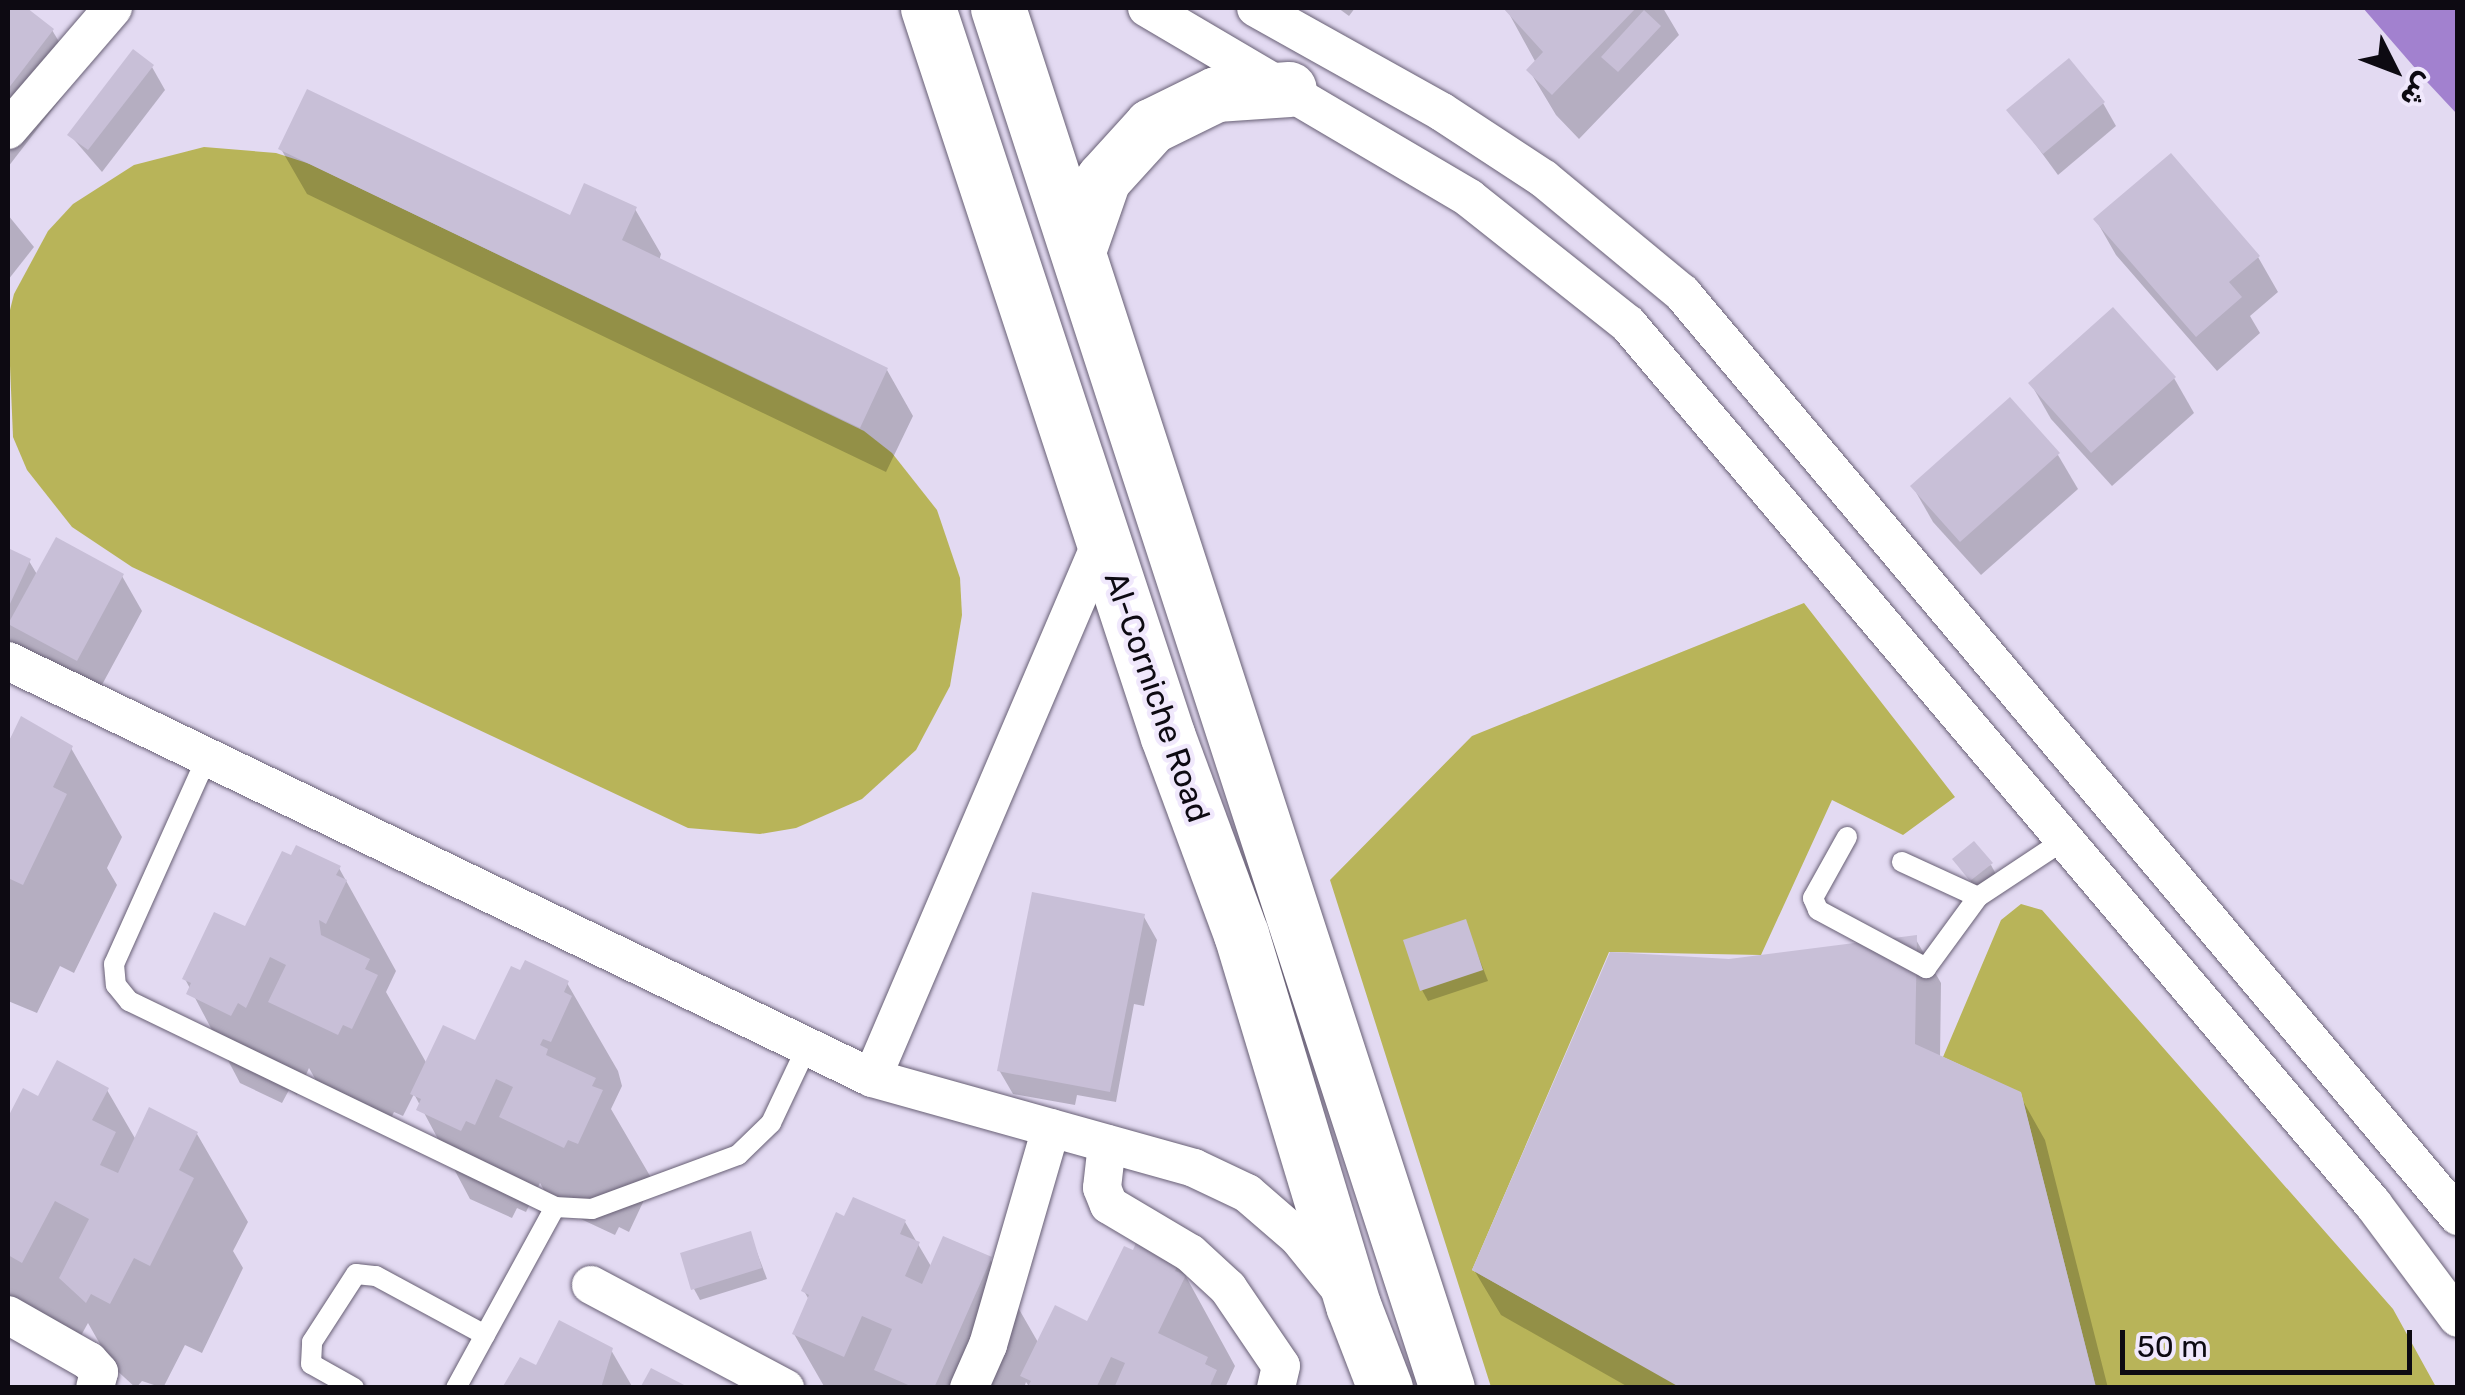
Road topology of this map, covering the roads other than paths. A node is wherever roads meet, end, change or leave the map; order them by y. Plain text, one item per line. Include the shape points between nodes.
1 (113, 8) edge
2 (928, 8) edge
3 (998, 8) edge
4 (1147, 8) edge
5 (1256, 8) edge
6 (1289, 89) junction
7 (1408, 95) junction
8 (8, 130) edge
9 (1386, 150) junction
10 (1079, 248) junction
11 (1865, 503) junction
12 (1103, 538) junction
13 (1816, 541) junction
14 (8, 661) edge
15 (208, 755) junction
16 (1847, 837) dead end
17 (2064, 840) junction
18 (1902, 862) dead end
19 (1978, 897) junction
20 (807, 1047) junction
21 (872, 1078) junction
22 (1051, 1128) junction
23 (1107, 1144) junction
24 (555, 1207) junction
25 (2458, 1216) edge
26 (591, 1285) dead end
27 (1353, 1306) junction
28 (8, 1315) edge
29 (2458, 1318) edge
30 (485, 1335) junction
31 (770, 1384) edge
32 (95, 1388) edge
33 (354, 1388) edge
34 (456, 1388) edge
35 (969, 1388) edge
36 (1276, 1388) edge
37 (1385, 1388) edge
38 (1447, 1388) edge

1 - 8 street
2 - 12 highway, Al-Corniche Road
3 - 10 highway, Al-Corniche Road
4 - 6 street
5 - 7 street
6 - 9 street
6 - 10 highway via 1216,94 1152,126 1103,179
7 - 9 street
7 - 11 street via 1544,179 1667,280
9 - 13 street via 1469,198 1628,324
10 - 38 highway, Al-Corniche Road
11 - 13 street
11 - 25 street
12 - 21 street
12 - 27 highway, Al-Corniche Road via 1241,934
13 - 17 street
14 - 15 street
15 - 20 street
15 - 24 lane via 124,938 114,964 116,985 129,1001
16 - 19 lane via 1813,898 1818,910 1926,968
17 - 19 lane
17 - 29 street via 2373,1204
18 - 19 lane
20 - 21 street
20 - 24 lane via 771,1123 738,1155 592,1209
21 - 22 street
22 - 23 street
22 - 35 street via 988,1346
23 - 27 street via 1194,1168 1247,1193 1298,1237
23 - 36 street via 1102,1188 1108,1206 1190,1253 1228,1288 1281,1366
24 - 30 lane
26 - 31 street
27 - 37 highway, Al-Corniche Road
28 - 32 street via 90,1361 98,1372
30 - 33 lane via 376,1276 356,1274 312,1342 311,1364
30 - 34 lane

